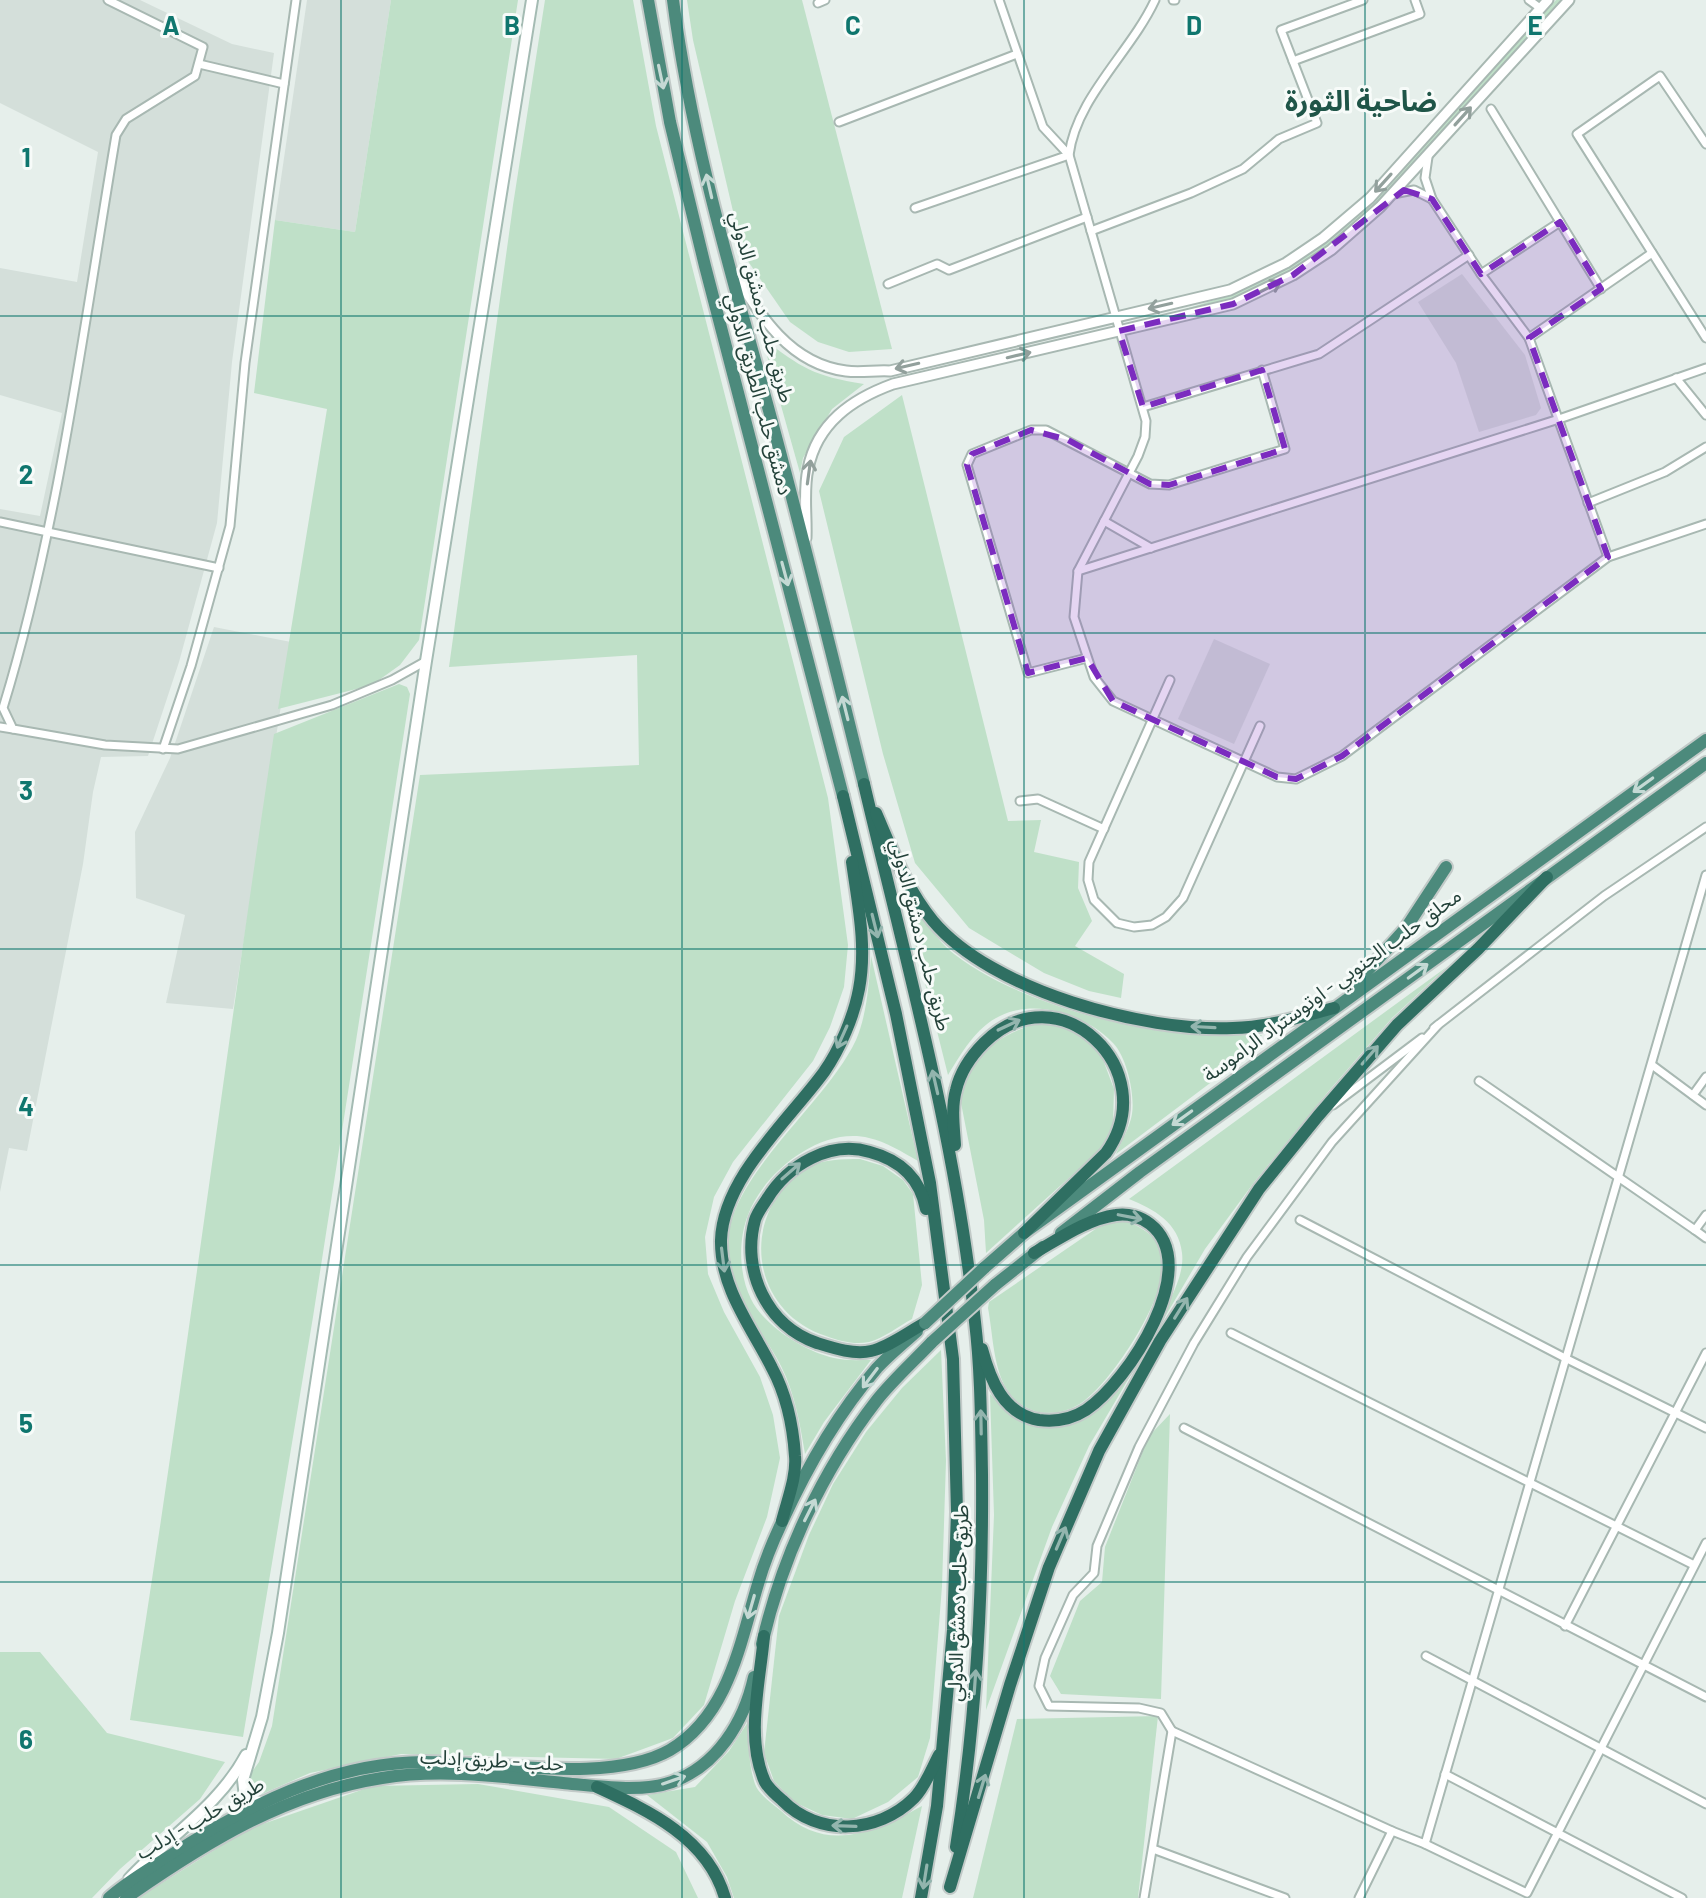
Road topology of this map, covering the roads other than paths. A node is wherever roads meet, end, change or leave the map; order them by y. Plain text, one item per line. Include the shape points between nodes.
1 (108, 0) edge
2 (296, 0) edge
3 (532, 0) edge
4 (648, 0) edge
5 (673, 0) edge
6 (999, 0) edge
7 (1155, 0) edge
8 (1363, 0) edge
9 (1415, 0) edge
10 (1529, 0) edge
11 (1569, 0) edge
12 (1544, 4) edge
13 (1017, 54) junction
14 (1293, 61) junction
15 (199, 64) junction
16 (284, 84) junction
17 (1491, 109) dead end
18 (839, 122) dead end
19 (1706, 144) edge
20 (1429, 153) junction
21 (1069, 155) junction
22 (1391, 194) junction
23 (1432, 199) junction
24 (915, 208) dead end
25 (1087, 217) junction
26 (1560, 222) junction
27 (1091, 231) junction
28 (1652, 253) junction
29 (1469, 255) junction
30 (727, 259) junction
31 (1481, 274) junction
32 (888, 284) dead end
33 (1601, 289) junction
34 (1115, 317) junction
35 (1119, 331) junction
36 (1529, 338) junction
37 (1706, 338) edge
38 (1706, 368) edge
39 (879, 370) junction
40 (1262, 370) junction
41 (1676, 378) junction
42 (883, 387) junction
43 (1143, 407) junction
44 (1706, 415) edge
45 (1559, 419) junction
46 (1706, 447) edge
47 (1129, 472) junction
48 (1588, 503) junction
49 (1104, 521) junction
50 (0, 522) edge
51 (1706, 524) edge
52 (46, 531) junction
53 (1151, 548) junction
54 (806, 550) junction
55 (1608, 557) junction
56 (219, 568) junction
57 (1078, 571) junction
58 (1087, 658) junction
59 (426, 661) junction
60 (1170, 680) dead end
61 (1153, 720) junction
62 (1260, 726) dead end
63 (0, 727) edge
64 (13, 729) junction
65 (1706, 740) edge
66 (163, 749) junction
67 (1244, 762) junction
68 (1706, 763) edge
69 (1706, 771) edge
70 (1685, 778) junction
71 (864, 784) junction
72 (843, 796) junction
73 (1020, 801) dead end
74 (1706, 827) edge
75 (1104, 829) junction
76 (1446, 867) dead end
77 (1706, 875) edge
78 (1547, 877) junction
79 (1702, 903) edge
80 (1334, 1008) junction
81 (1438, 1025) junction
82 (1652, 1065) junction
83 (1706, 1077) edge
84 (1479, 1081) dead end
85 (1693, 1095) junction
86 (1706, 1105) edge
87 (1318, 1116) junction
88 (1620, 1177) junction
89 (957, 1192) junction
90 (1706, 1215) edge
91 (1300, 1220) dead end
92 (1695, 1230) junction
93 (1024, 1233) junction
94 (1706, 1238) edge
95 (1034, 1253) junction
96 (941, 1278) junction
97 (925, 1323) junction
98 (976, 1325) junction
99 (1231, 1333) dead end
100 (1706, 1353) edge
101 (1567, 1359) junction
102 (1675, 1411) junction
103 (1184, 1428) dead end
104 (1706, 1428) edge
105 (1531, 1483) junction
106 (782, 1521) junction
107 (1616, 1526) junction
108 (1706, 1543) edge
109 (1694, 1565) junction
110 (1499, 1591) junction
111 (1565, 1626) junction
112 (764, 1636) junction
113 (1426, 1656) dead end
114 (1643, 1665) junction
115 (1473, 1681) junction
116 (1706, 1697) edge
117 (1172, 1731) junction
118 (253, 1742) junction
119 (1601, 1748) junction
120 (942, 1749) junction
121 (1445, 1774) junction
122 (597, 1787) junction
123 (265, 1802) junction
124 (1706, 1804) edge
125 (1392, 1831) junction
126 (1558, 1833) junction
127 (1425, 1844) junction
128 (1153, 1849) junction
129 (949, 1892) edge
130 (123, 1893) edge
131 (109, 1898) edge
132 (725, 1898) edge
133 (921, 1898) edge
134 (1144, 1898) edge
135 (1285, 1898) edge
136 (1359, 1898) edge
137 (1682, 1898) edge

1 - 15 street via 203,47
2 - 16 street
3 - 59 main road
4 -> 72 highway, دمشق حلب الطريق الدولي via 670,122 705,266
30 -> 5 highway, طريق حلب دمشق الدولي
6 - 13 street
7 - 21 street via 1083,111 1071,134
8 - 14 street via 1281,30
9 - 14 street via 1420,14
10 - 12 street
20 -> 11 street
12 -> 34 street via 1370,198 1323,238 1230,290
13 - 18 street
13 - 21 street via 1043,127
14 - 27 street via 1317,123 1279,139 1243,169
15 - 16 street
15 - 52 street via 195,76 126,119 116,135
16 - 56 street via 245,363 230,526
17 - 26 street
19 - 28 street via 1660,76 1577,134
20 - 22 street
20 - 23 street via 1425,178
21 - 24 street
21 - 25 street
22 - 23 street via 1414,190
35 -> 22 street via 1233,304 1293,275 1331,250
23 - 29 street
25 - 27 street
25 - 32 street via 949,270 937,264
26 - 31 street
26 - 33 street
27 - 34 street
28 - 33 street
28 - 37 street
29 - 31 street
29 - 40 street via 1319,354
30 - 39 street via 776,336 809,360 846,371
30 - 54 highway, طريق حلب دمشق الدولي
31 - 36 street
33 - 36 street
34 - 35 street
34 -> 39 street
42 -> 35 street
35 - 43 street
36 - 45 street
38 - 41 street
39 - 42 street
40 - 43 street
40 - 47 street via 1285,449 1169,485 1150,484
41 - 44 street
41 - 45 street
54 -> 42 street via 807,470 816,442 835,416
43 - 47 street via 1145,437
45 - 48 street
45 - 53 street
46 - 48 street via 1665,472
47 - 49 street
47 - 58 street via 1046,430 990,444 972,454 967,465 1028,673
48 - 55 street
49 - 53 street
49 - 57 street
50 - 52 street
51 - 55 street
52 - 56 street
52 - 64 street via 3,708
53 - 57 street
71 -> 54 highway, طريق حلب دمشق الدولي
55 - 67 street via 1342,756 1296,779 1277,777
56 - 66 street
57 - 58 street via 1074,617
58 - 61 street via 1113,701
59 - 66 street via 332,705
59 - 118 main road via 278,1633
60 - 61 street
61 - 67 street
61 - 75 street
62 - 67 street
63 - 64 street
64 - 66 street
65 -> 80 highway, محلق حلب الجنوبي - اوتوستراد الراموسة
67 - 75 street via 1183,898 1152,925 1117,923 1094,900 1089,862
68 - 70 highway, محلق حلب الجنوبي - اوتوستراد الراموسة
69 - 70 highway
70 - 78 highway, محلق حلب الجنوبي - اوتوستراد الراموسة
80 -> 71 highway via 1257,1026 1177,1026 1080,1004 1003,976 976,960 933,921 899,866
89 -> 71 highway, طريق حلب دمشق الدولي
72 -> 96 highway, طريق حلب دمشق الدولي via 896,1014 930,1183
72 -> 106 highway via 864,944 859,990 845,1034 826,1069 746,1171 729,1203 721,1239 723,1270 789,1411 796,1459
73 - 75 street via 1038,799
74 - 81 street via 1604,896
76 - 80 highway via 1406,928
77 - 79 street
87 -> 78 highway via 1397,1025
95 -> 78 highway, محلق حلب الجنوبي - اوتوستراد الراموسة
79 - 82 street
80 -> 93 highway, محلق حلب الجنوبي - اوتوستراد الراموسة
81 - 87 street
81 - 117 street via 1332,1142 1194,1343 1139,1447 1097,1546 1094,1573 1073,1595 1045,1658 1039,1686 1049,1706 1139,1708 1161,1713
82 - 85 street
82 - 88 street
83 - 85 street
84 - 88 street
85 - 86 street
129 -> 87 highway via 1049,1567 1099,1451 1214,1256
88 - 92 street
88 - 101 street
89 -> 93 highway via 953,1105 960,1078 976,1051 1005,1024 1032,1017 1056,1018 1090,1035 1109,1052 1118,1073 1123,1097 1120,1127 1106,1153
89 - 98 highway, طريق حلب دمشق الدولي
90 - 92 street
91 - 101 street
92 - 94 street
93 - 97 highway, محلق حلب الجنوبي - اوتوستراد الراموسة, bridge
95 -> 98 highway via 1117,1214 1142,1218 1161,1236 1170,1257 1168,1283 1149,1329 1120,1376 1098,1400 1071,1417 1030,1418 992,1382
112 -> 95 highway, محلق حلب الجنوبي - اوتوستراد الراموسة, bridge via 806,1517 839,1455 878,1399 932,1342
97 -> 96 highway via 870,1352 840,1350 804,1338 777,1318 760,1294 751,1255 755,1218 776,1185 803,1161 833,1150 888,1156 909,1171 923,1194
96 - 120 highway, طريق حلب دمشق الدولي via 953,1359 957,1512
97 -> 106 highway, محلق حلب الجنوبي - اوتوستراد الراموسة via 878,1367 845,1412
129 -> 98 highway, طريق حلب دمشق الدولي via 967,1779 983,1573
99 - 105 street
100 - 102 street
101 - 102 street
101 - 105 street
102 - 104 street
102 - 107 street
103 - 110 street
105 - 107 street
105 - 110 street
106 -> 123 highway, طريق حلب - إدلب via 732,1671 715,1705 669,1750 602,1769 422,1762 354,1770
107 - 109 street
107 - 111 street
108 - 109 street
109 - 114 street
110 - 111 street
110 - 115 street
111 - 114 street
120 -> 112 highway via 915,1797 881,1820 850,1828 816,1823 791,1809 766,1784 757,1754
122 -> 112 highway, حلب - طريق إدلب via 670,1784 705,1764 741,1717
113 - 115 street
114 - 116 street
114 - 119 street
115 - 119 street
115 - 121 street
117 - 125 street
117 - 128 street
118 - 123 main road via 242,1790 250,1801
118 - 130 main road via 226,1788 154,1852
119 - 124 street
119 - 126 street
120 -> 133 highway, طريق حلب دمشق الدولي
121 - 126 street
121 - 127 street
122 - 130 highway, حلب - طريق إدلب via 447,1774 385,1777 331,1788 226,1833
122 - 132 highway via 656,1815 684,1836 703,1857
123 - 130 highway, طريق حلب - إدلب via 204,1834
125 - 127 street
125 - 136 street
126 - 127 street via 1527,1893
126 - 137 street
128 - 134 street
128 - 135 street
130 - 131 highway, طريق حلب - إدلب

